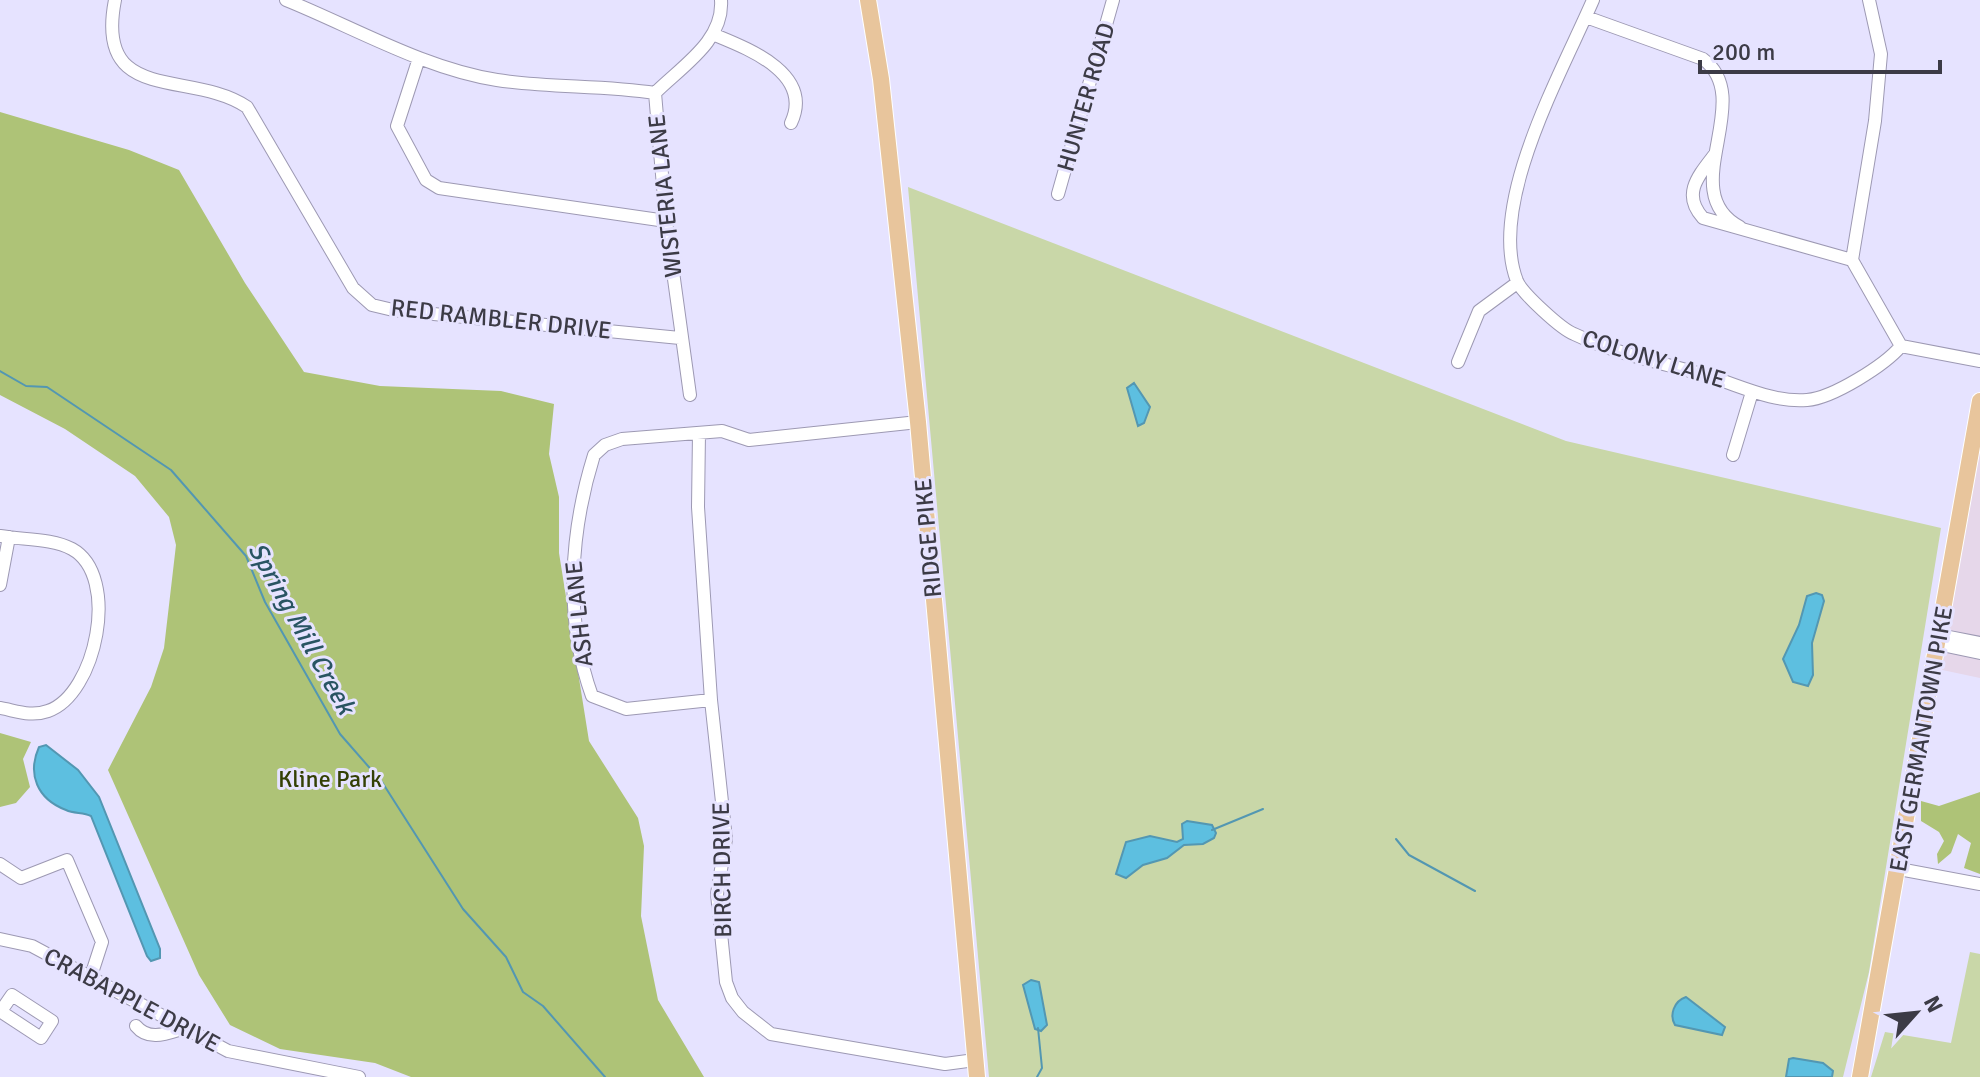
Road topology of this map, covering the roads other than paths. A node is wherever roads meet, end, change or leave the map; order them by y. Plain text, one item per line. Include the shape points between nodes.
1 (115, 0) edge
2 (286, 0) edge
3 (721, 0) edge
4 (868, 0) edge
5 (1113, 0) edge
6 (1593, 0) edge
7 (1869, 0) edge
8 (1586, 17) junction
9 (715, 35) junction
10 (419, 58) junction
11 (655, 93) junction
12 (791, 123) dead end
13 (1715, 154) junction
14 (1058, 194) dead end
15 (666, 221) junction
16 (1742, 229) junction
17 (1852, 260) junction
18 (1517, 283) junction
19 (680, 338) junction
20 (1901, 346) junction
21 (1980, 361) edge
22 (1458, 362) dead end
23 (1752, 392) junction
24 (690, 395) dead end
25 (1980, 401) edge
26 (918, 422) junction
27 (699, 433) junction
28 (1733, 455) dead end
29 (4, 536) edge
30 (0, 585) edge
31 (1938, 640) junction
32 (1980, 643) edge
33 (1980, 653) edge
34 (711, 700) junction
35 (0, 708) edge
36 (0, 864) edge
37 (1899, 869) junction
38 (1980, 884) edge
39 (0, 939) edge
40 (90, 979) junction
41 (136, 1026) dead end
42 (185, 1028) junction
43 (975, 1060) junction
44 (343, 1076) edge
45 (359, 1077) edge
46 (977, 1077) edge
47 (1860, 1077) edge

1 - 19 street, RED RAMBLER DRIVE via 111,34 120,59 135,75 219,92 247,107 353,288 372,305
2 - 10 street, WISTERIA LANE
3 - 9 street
4 - 26 main road, RIDGE PIKE
5 - 14 street, HUNTER ROAD
6 - 8 street
7 - 17 street via 1881,54
8 - 13 street via 1712,66 1722,85
8 - 18 street via 1540,118 1512,205 1509,227
9 - 11 street
9 - 12 street via 775,64 793,92 797,112
10 - 11 street, WISTERIA LANE via 496,80
10 - 15 street via 397,126 426,180 439,188
11 - 15 street, WISTERIA LANE
13 - 16 street via 1717,204
13 - 16 street via 1695,181 1696,210 1716,224
15 - 19 street, WISTERIA LANE
16 - 17 street
17 - 20 street
18 - 22 street via 1479,311
18 - 23 street, COLONY LANE via 1571,333
19 - 24 street, WISTERIA LANE
20 - 21 street
20 - 23 street, COLONY LANE via 1873,369 1807,400
23 - 28 street
25 - 31 main road, EAST GERMANTOWN PIKE
26 - 27 street, ASH LANE via 749,440 722,431
26 - 43 main road, RIDGE PIKE
27 - 34 street, BIRCH DRIVE via 698,507
27 - 34 street, ASH LANE via 622,439 594,455 573,543 573,584 583,671 592,696 626,709
29 - 30 street
29 - 35 street via 74,550 91,567 100,598 88,670 69,699 28,715
31 - 32 street
31 - 33 street
31 - 37 main road, EAST GERMANTOWN PIKE
34 - 43 street, BIRCH DRIVE via 726,839 717,894 732,998 771,1034 945,1064
36 - 40 street via 21,878 67,860 102,942
37 - 38 street
37 - 47 main road, EAST GERMANTOWN PIKE
39 - 40 street, CRABAPPLE DRIVE via 32,946
40 - 42 street, CRABAPPLE DRIVE
41 - 42 street via 158,1037
42 - 44 street, CRABAPPLE DRIVE via 228,1051
43 - 46 main road, RIDGE PIKE
44 - 45 street, CRABAPPLE DRIVE

